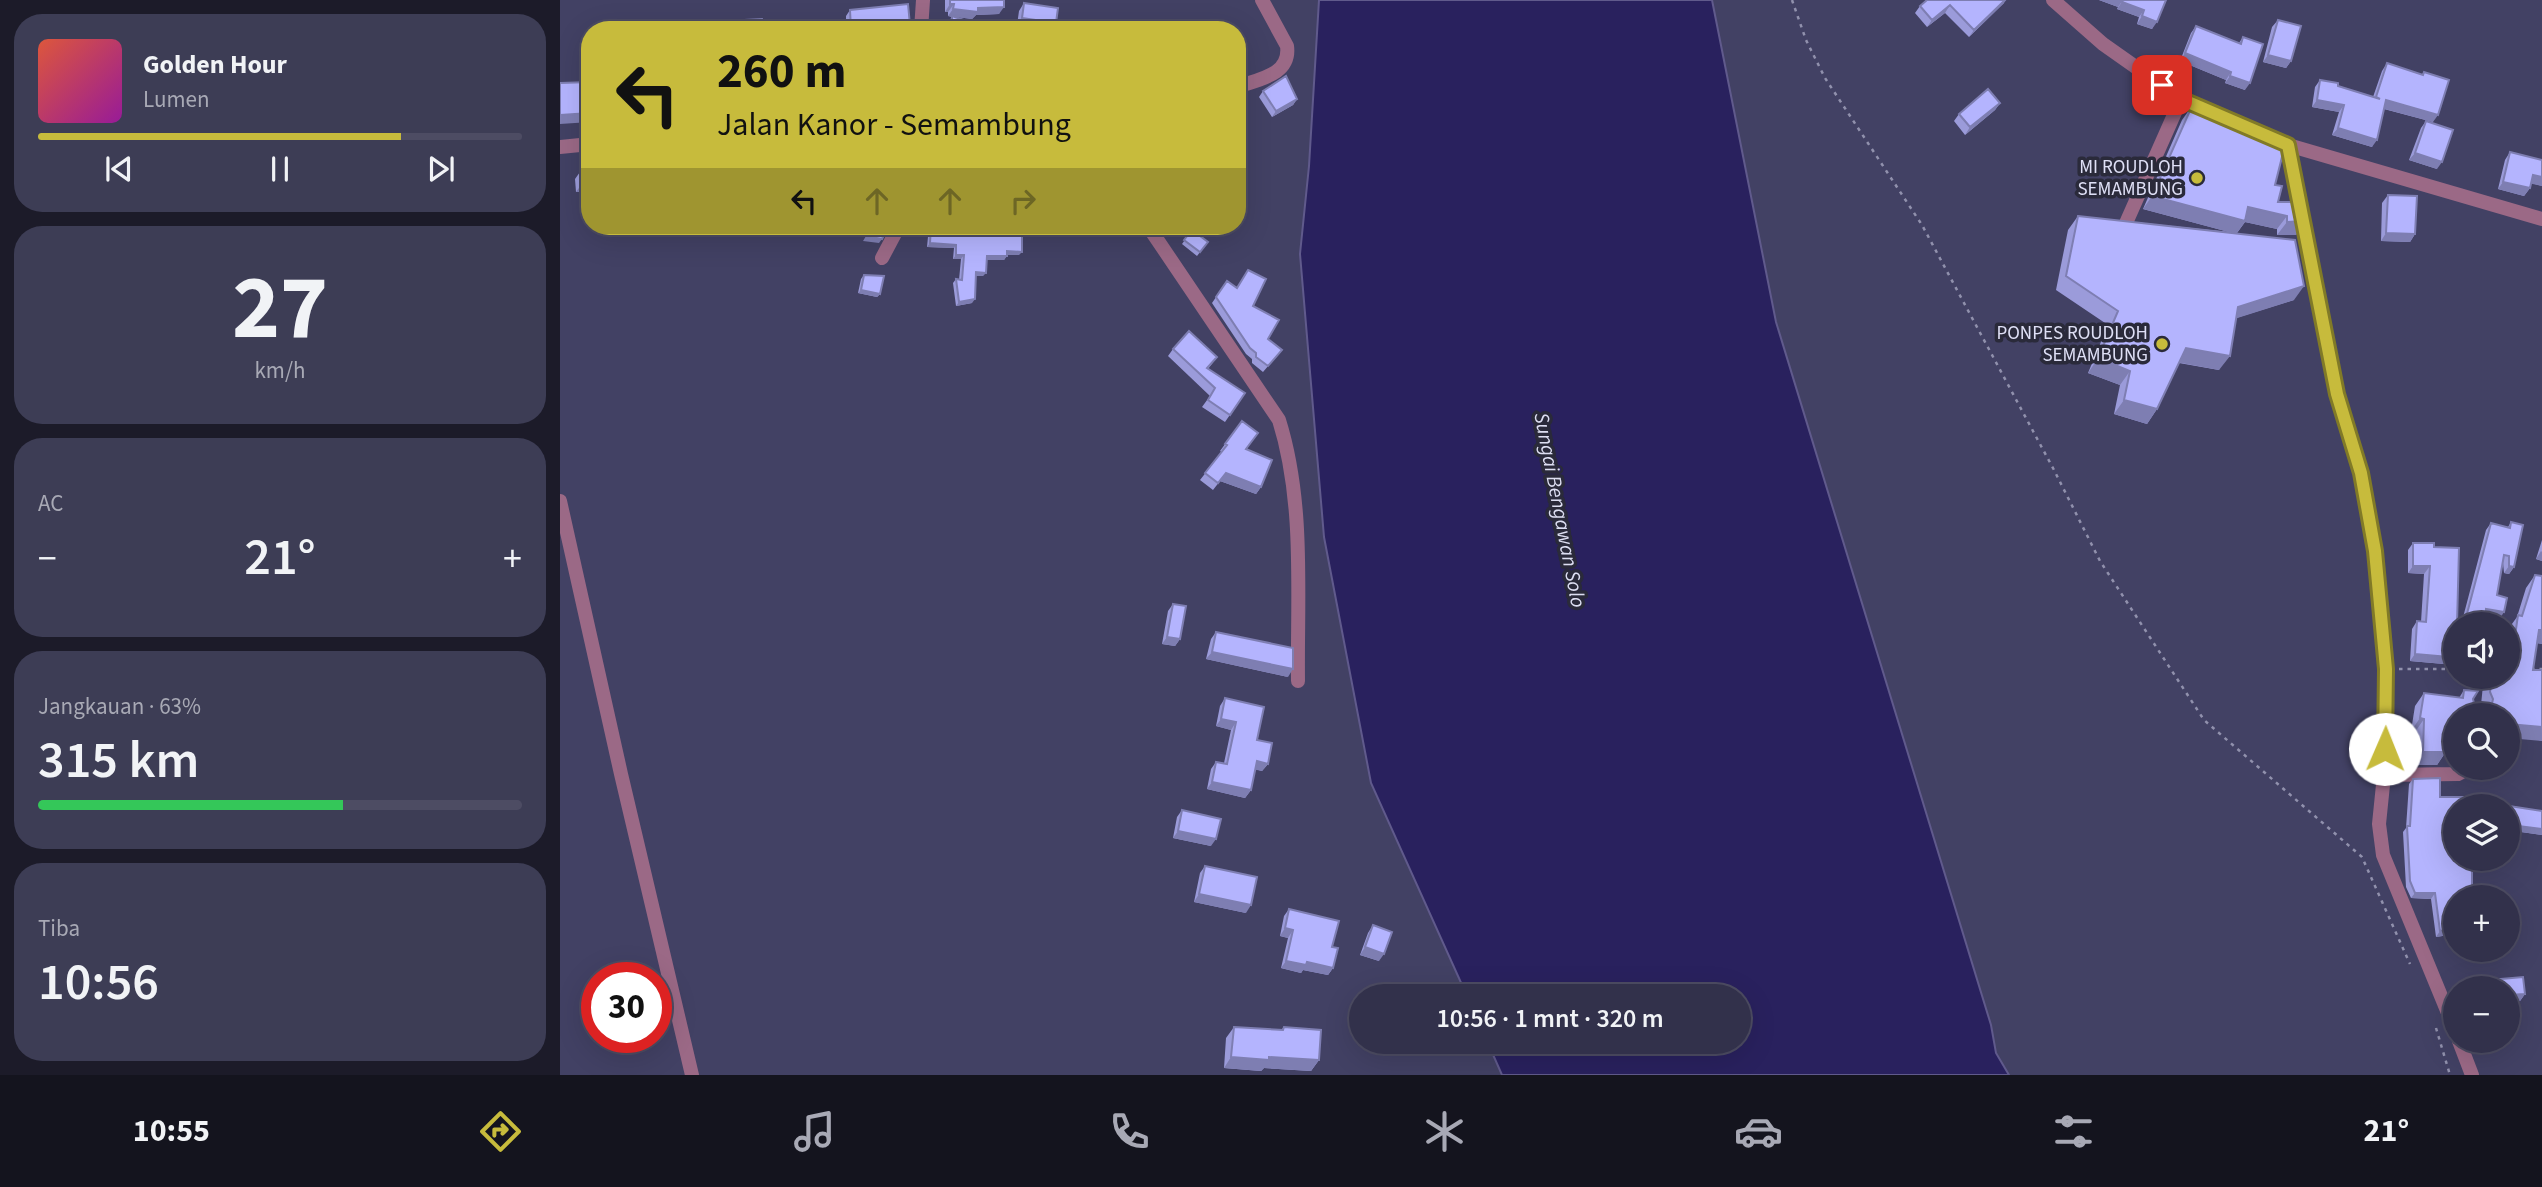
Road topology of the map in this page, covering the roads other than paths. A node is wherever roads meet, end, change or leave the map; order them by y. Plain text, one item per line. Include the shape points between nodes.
1 (923, 0) edge
2 (1262, 0) edge
3 (2053, 0) edge
4 (922, 21) edge
5 (1246, 84) edge
6 (2181, 99) junction
7 (581, 145) edge
8 (2288, 145) junction
9 (560, 147) edge
10 (2542, 219) edge
11 (2126, 223) edge
12 (894, 235) edge
13 (1154, 235) edge
14 (882, 258) dead end
15 (560, 501) edge
16 (1298, 681) dead end
17 (2443, 774) edge
18 (2384, 775) junction
19 (2443, 1001) edge
20 (2464, 1053) edge
21 (692, 1075) edge
22 (2472, 1075) edge

1 - 4 street
2 - 5 street via 1288,55 1277,72
3 - 6 street via 2103,44
6 - 8 street
6 - 11 street
7 - 9 street
8 - 10 street
8 - 18 street via 2337,394 2361,473 2375,551 2386,669
12 - 14 street
13 - 16 street via 1279,420 1297,531
15 - 21 street
17 - 18 street
18 - 19 street via 2379,824 2383,855
20 - 22 street

